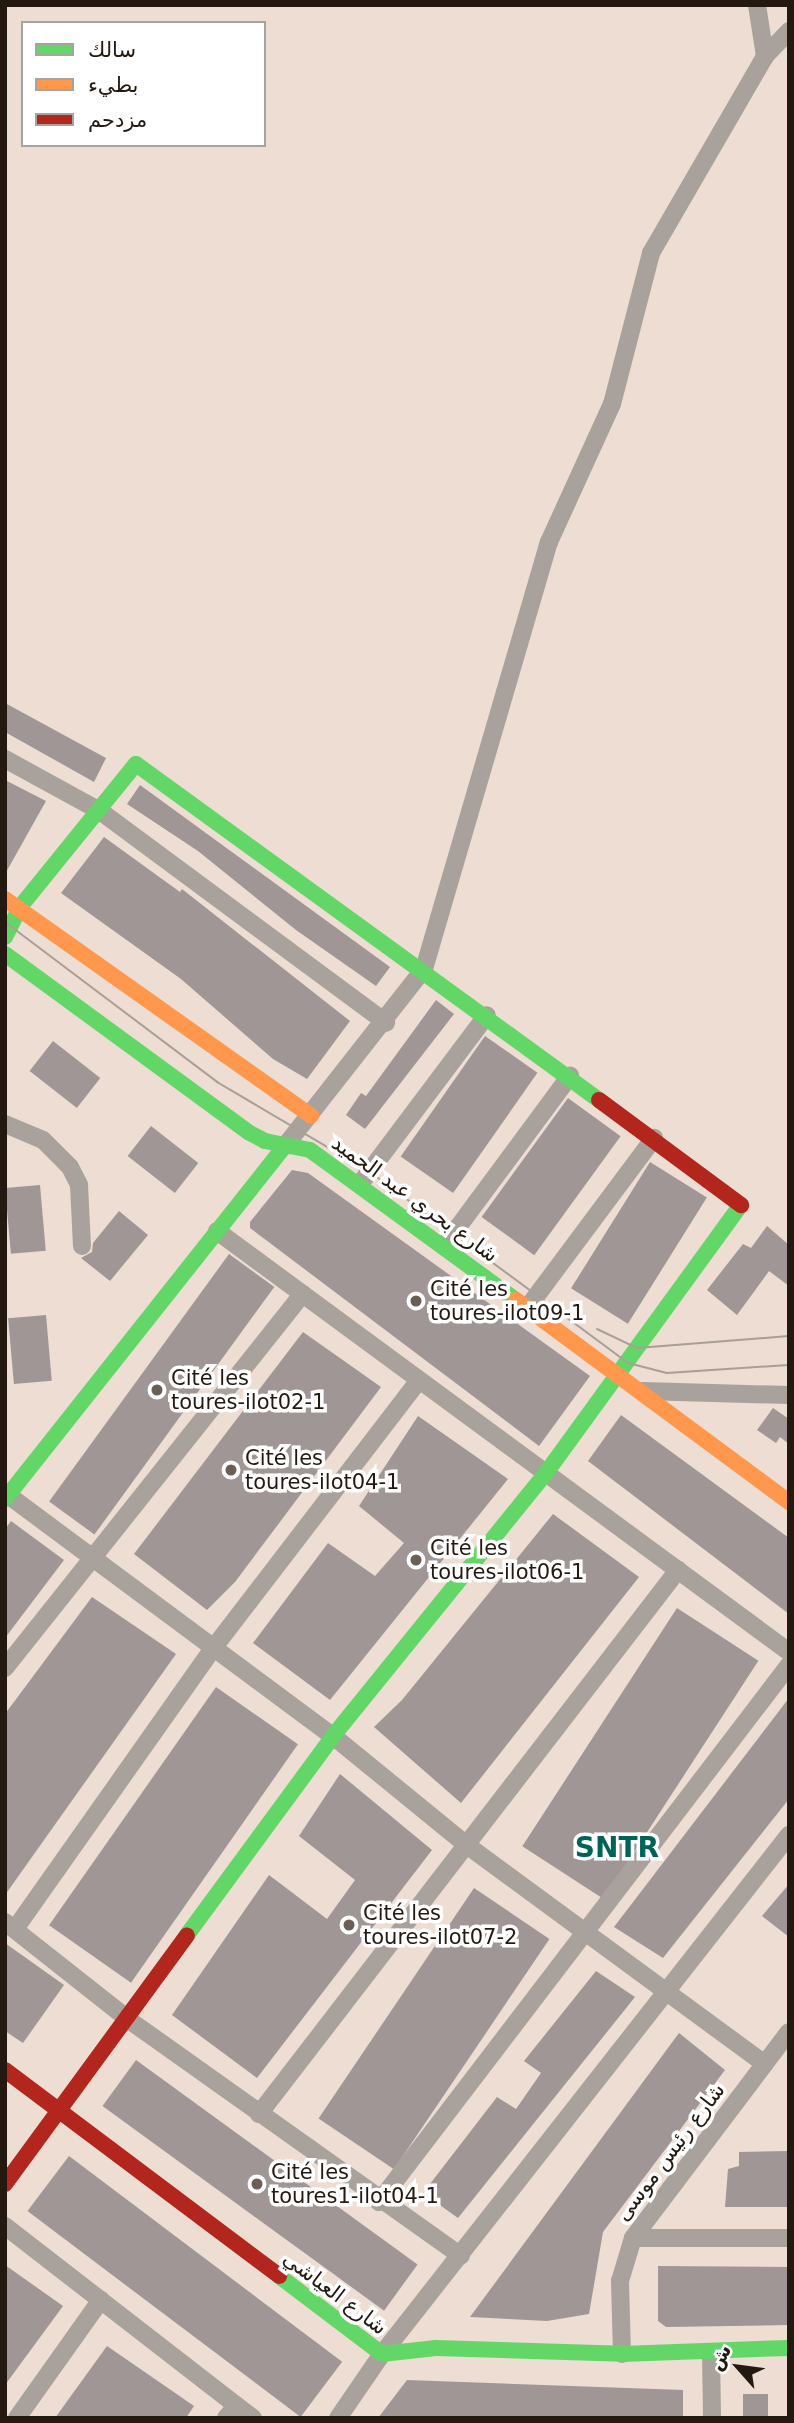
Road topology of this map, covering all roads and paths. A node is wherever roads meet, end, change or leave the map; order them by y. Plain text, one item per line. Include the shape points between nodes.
1 (757, 5) edge
2 (789, 32) edge
3 (765, 57) junction
4 (5, 759) edge
5 (100, 811) junction
6 (5, 899) edge
7 (20, 907) junction
8 (5, 937) edge
9 (5, 954) edge
10 (424, 969) junction
11 (487, 1015) junction
12 (386, 1023) junction
13 (570, 1076) junction
14 (311, 1115) junction
15 (5, 1124) edge
16 (654, 1138) junction
17 (285, 1146) junction
18 (360, 1184) junction
19 (217, 1231) junction
20 (82, 1246) dead end
21 (444, 1246) junction
22 (303, 1293) junction
23 (527, 1307) junction
24 (619, 1373) junction
25 (419, 1380) junction
26 (643, 1391) junction
27 (789, 1395) edge
28 (546, 1473) junction
29 (7, 1497) edge
30 (789, 1502) edge
31 (89, 1558) junction
32 (678, 1570) junction
33 (215, 1646) junction
34 (789, 1652) edge
35 (789, 1665) edge
36 (5, 1668) edge
37 (333, 1736) junction
38 (789, 1835) edge
39 (468, 1846) junction
40 (10, 1926) edge
41 (588, 1931) junction
42 (667, 1991) junction
43 (129, 2020) junction
44 (789, 2032) edge
45 (765, 2064) junction
46 (5, 2070) edge
47 (61, 2109) junction
48 (259, 2114) junction
49 (5, 2184) edge
50 (379, 2202) junction
51 (5, 2226) edge
52 (633, 2238) junction
53 (789, 2238) edge
54 (461, 2256) junction
55 (101, 2300) junction
56 (789, 2348) edge
57 (711, 2353) junction
58 (382, 2354) junction
59 (622, 2354) junction
60 (231, 2412) edge
61 (17, 2418) edge
62 (253, 2418) edge
63 (338, 2418) edge
64 (712, 2418) edge

1 - 3 street
2 - 3 street
3 - 10 street via 651,253 612,404 549,542
4 - 5 street
5 - 7 street
5 - 10 street via 136,764
5 - 12 street
6 - 7 street
7 - 8 street
7 - 14 street
9 - 17 street, شارع بحري عبد الحميد via 247,1132
10 - 11 street
10 - 12 street
11 - 13 street
11 - 18 street
12 - 14 street
13 - 16 street
13 - 21 street
14 - 17 street
15 - 20 street via 43,1140 70,1167 79,1185
16 - 23 street
16 - 24 street via 743,1204
17 - 18 street, شارع بحري عبد الحميد via 310,1150
17 - 19 street
18 - 21 street, شارع بحري عبد الحميد
19 - 22 street
19 - 29 street
21 - 23 street, شارع بحري عبد الحميد
22 - 25 street
22 - 31 street
23 - 24 street, شارع بحري عبد الحميد
24 - 26 street, شارع بحري عبد الحميد
24 - 28 street
25 - 28 street
25 - 33 street
26 - 27 street
26 - 30 street, شارع بحري عبد الحميد
28 - 32 street
28 - 37 street
29 - 31 street
31 - 33 street
31 - 36 street
32 - 34 street
32 - 39 street
33 - 37 street
33 - 40 street
35 - 41 street
37 - 39 street
37 - 43 street
38 - 42 street
39 - 41 street
39 - 48 street
40 - 43 street
41 - 42 street
41 - 50 street
42 - 45 street
42 - 54 street
43 - 47 street
43 - 48 street
44 - 45 street, شارع رئيس موسى
45 - 52 street, شارع رئيس موسى
46 - 47 street, شارع العياشي
47 - 49 street
47 - 58 street, شارع العياشي
48 - 50 street
50 - 54 street
51 - 55 street
52 - 53 street
52 - 59 street, شارع رئيس موسى via 620,2281
54 - 58 street
55 - 60 street
55 - 61 street
56 - 57 street, شارع العياشي
57 - 59 street, شارع العياشي
57 - 64 street
58 - 59 street, شارع العياشي via 436,2348
58 - 63 street
60 - 62 street

